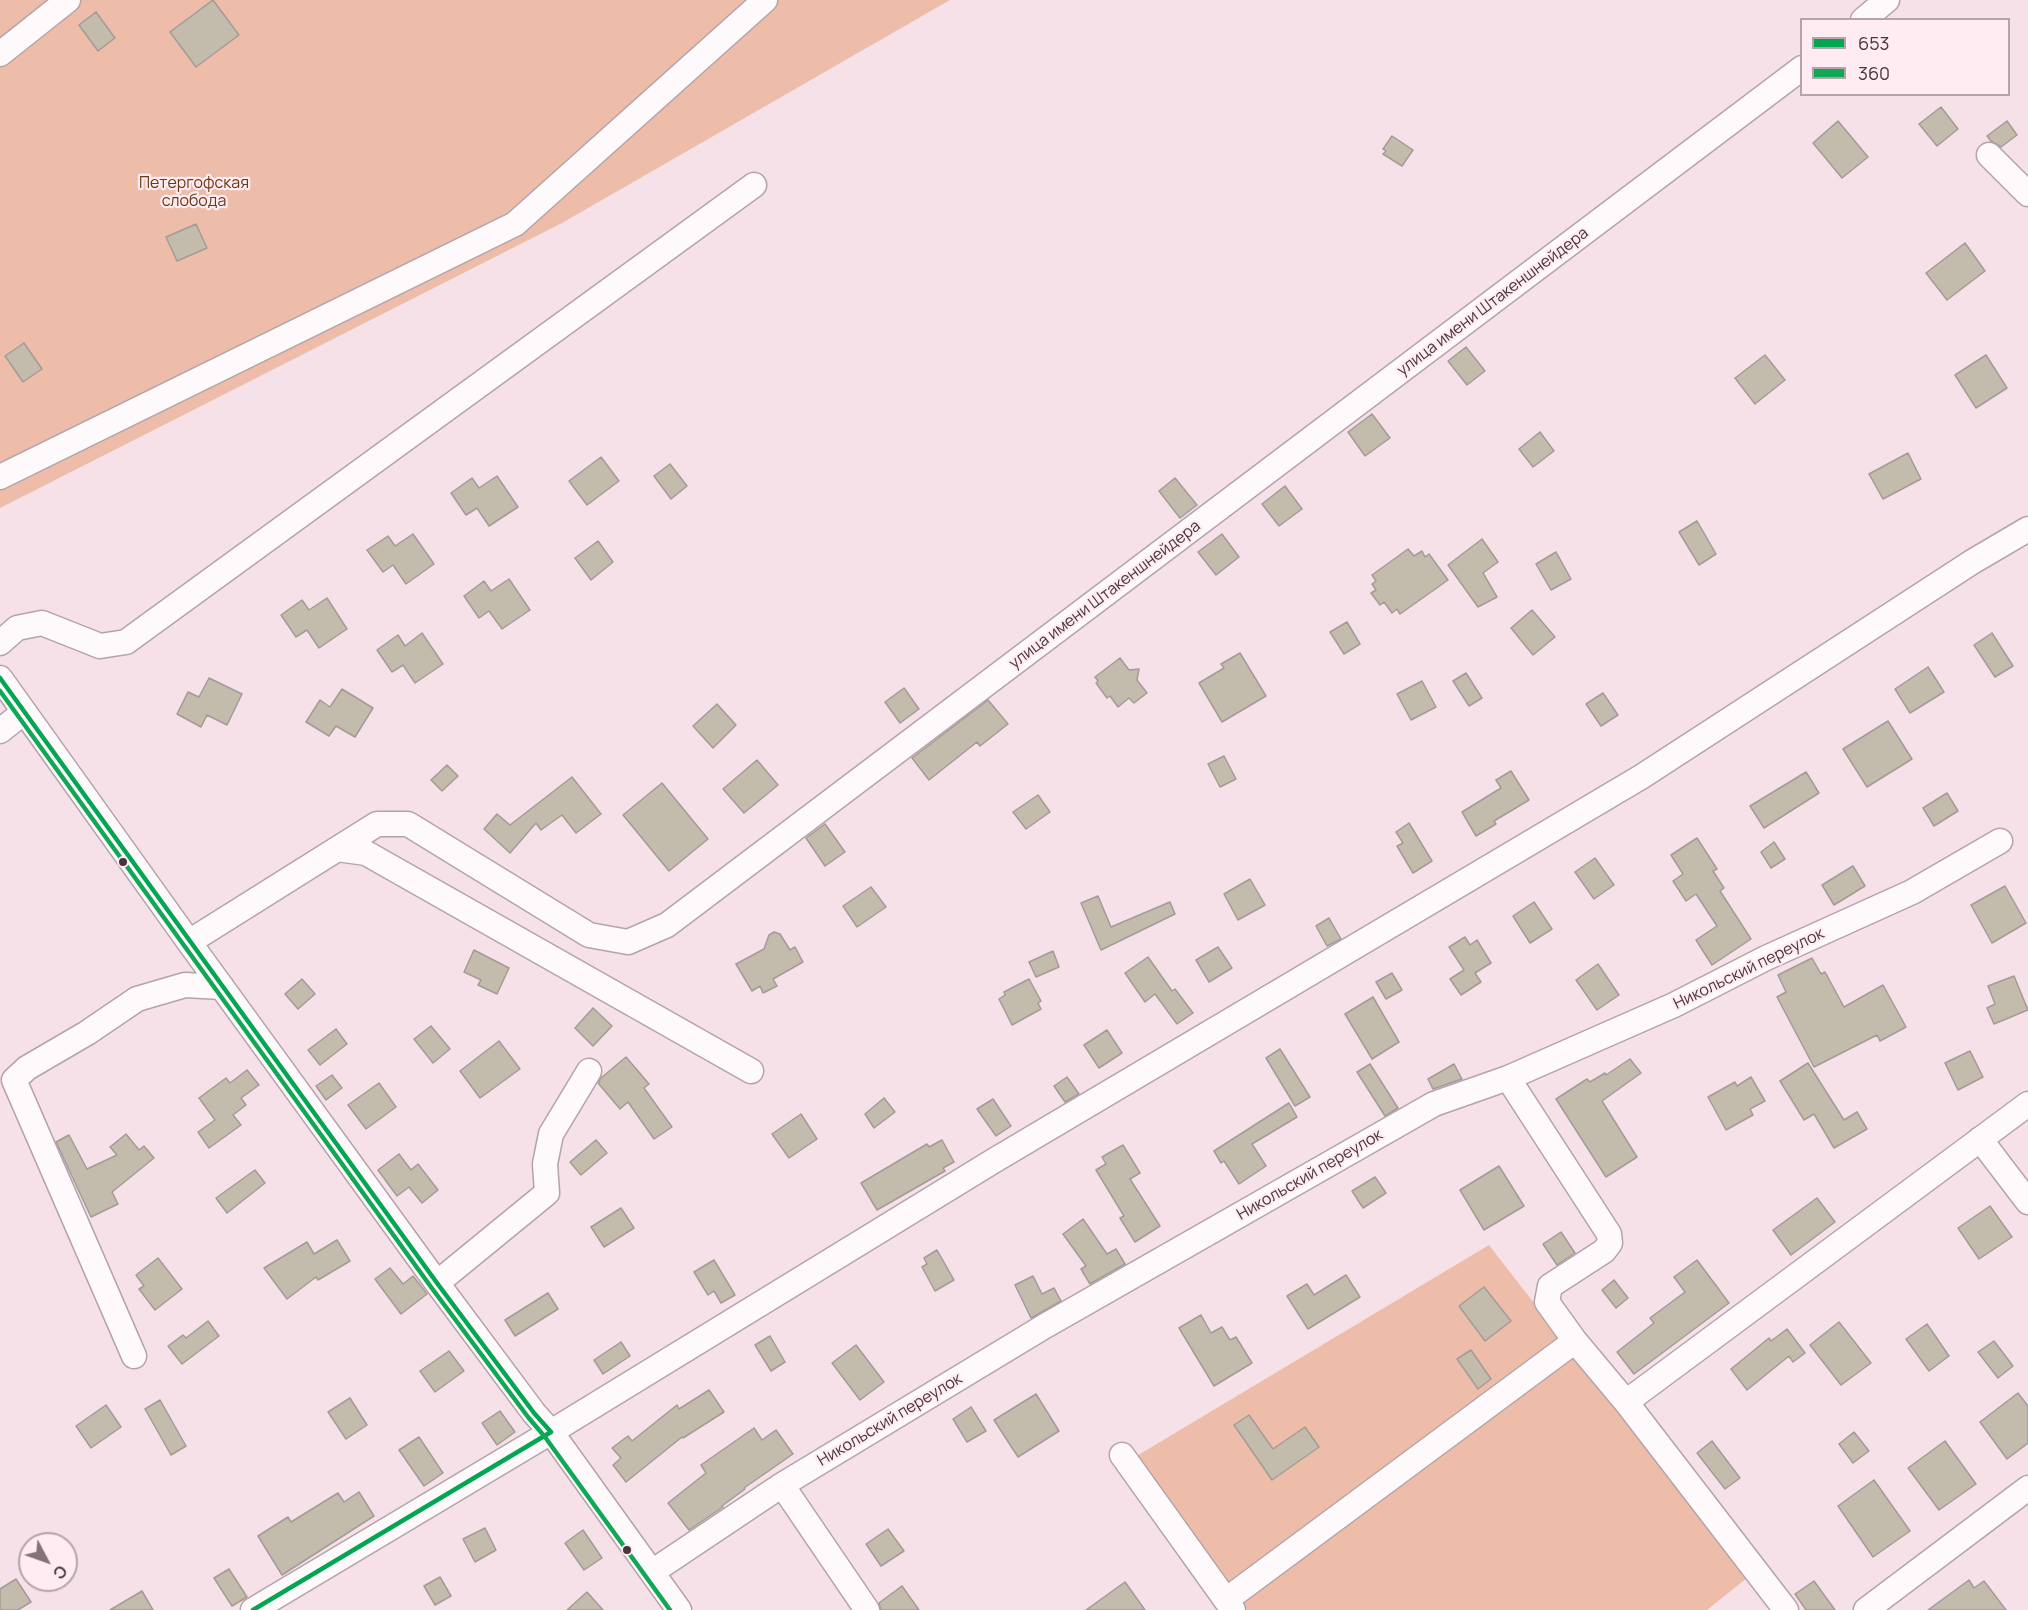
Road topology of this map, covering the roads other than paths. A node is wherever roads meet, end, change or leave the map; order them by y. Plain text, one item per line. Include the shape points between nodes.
1 (68, 0) edge
2 (765, 0) edge
3 (1887, 0) edge
4 (1865, 18) edge
5 (0, 54) edge
6 (1800, 70) edge
7 (1989, 155) dead end
8 (754, 185) dead end
9 (2028, 194) edge
10 (0, 477) edge
11 (2028, 529) edge
12 (0, 643) edge
13 (0, 678) edge
14 (24, 712) junction
15 (0, 730) edge
16 (2000, 841) dead end
17 (345, 844) junction
18 (189, 942) junction
19 (222, 987) junction
20 (589, 1071) dead end
21 (751, 1071) dead end
22 (1508, 1078) junction
23 (7, 1081) edge
24 (2028, 1104) edge
25 (1980, 1139) junction
26 (2028, 1202) edge
27 (437, 1283) junction
28 (1575, 1341) junction
29 (134, 1356) dead end
30 (1626, 1402) junction
31 (551, 1432) junction
32 (1122, 1455) dead end
33 (782, 1485) junction
34 (2028, 1488) edge
35 (652, 1572) junction
36 (1230, 1605) edge
37 (253, 1610) edge
38 (680, 1610) edge
39 (867, 1610) edge
40 (1786, 1610) edge
41 (1866, 1610) edge

1 - 5 street
2 - 10 street via 515,224
3 - 4 street
6 - 17 street, улица имени Штакеншнейдера via 667,925 628,942 589,935 408,824 377,824
7 - 9 street
8 - 12 street via 126,642 100,646 42,623 17,628
11 - 31 street via 1641,777 994,1160
13 - 14 street
14 - 15 street
14 - 18 street
16 - 22 street, Никольский переулок via 1912,892 1674,1005
17 - 18 street
17 - 21 street
18 - 19 street
19 - 23 street via 185,985 137,999
19 - 27 street
20 - 27 street via 551,1134 545,1164 547,1193
22 - 28 street via 1609,1234 1610,1243 1604,1251 1550,1286 1547,1302
22 - 33 street, Никольский переулок via 1434,1104 1045,1326
23 - 29 street
24 - 25 street
25 - 26 street
25 - 30 street
27 - 31 street
28 - 30 street
28 - 36 street
30 - 40 street
31 - 35 street
31 - 37 street
32 - 36 street
33 - 35 street, Никольский переулок
33 - 39 street
34 - 41 street
35 - 38 street

